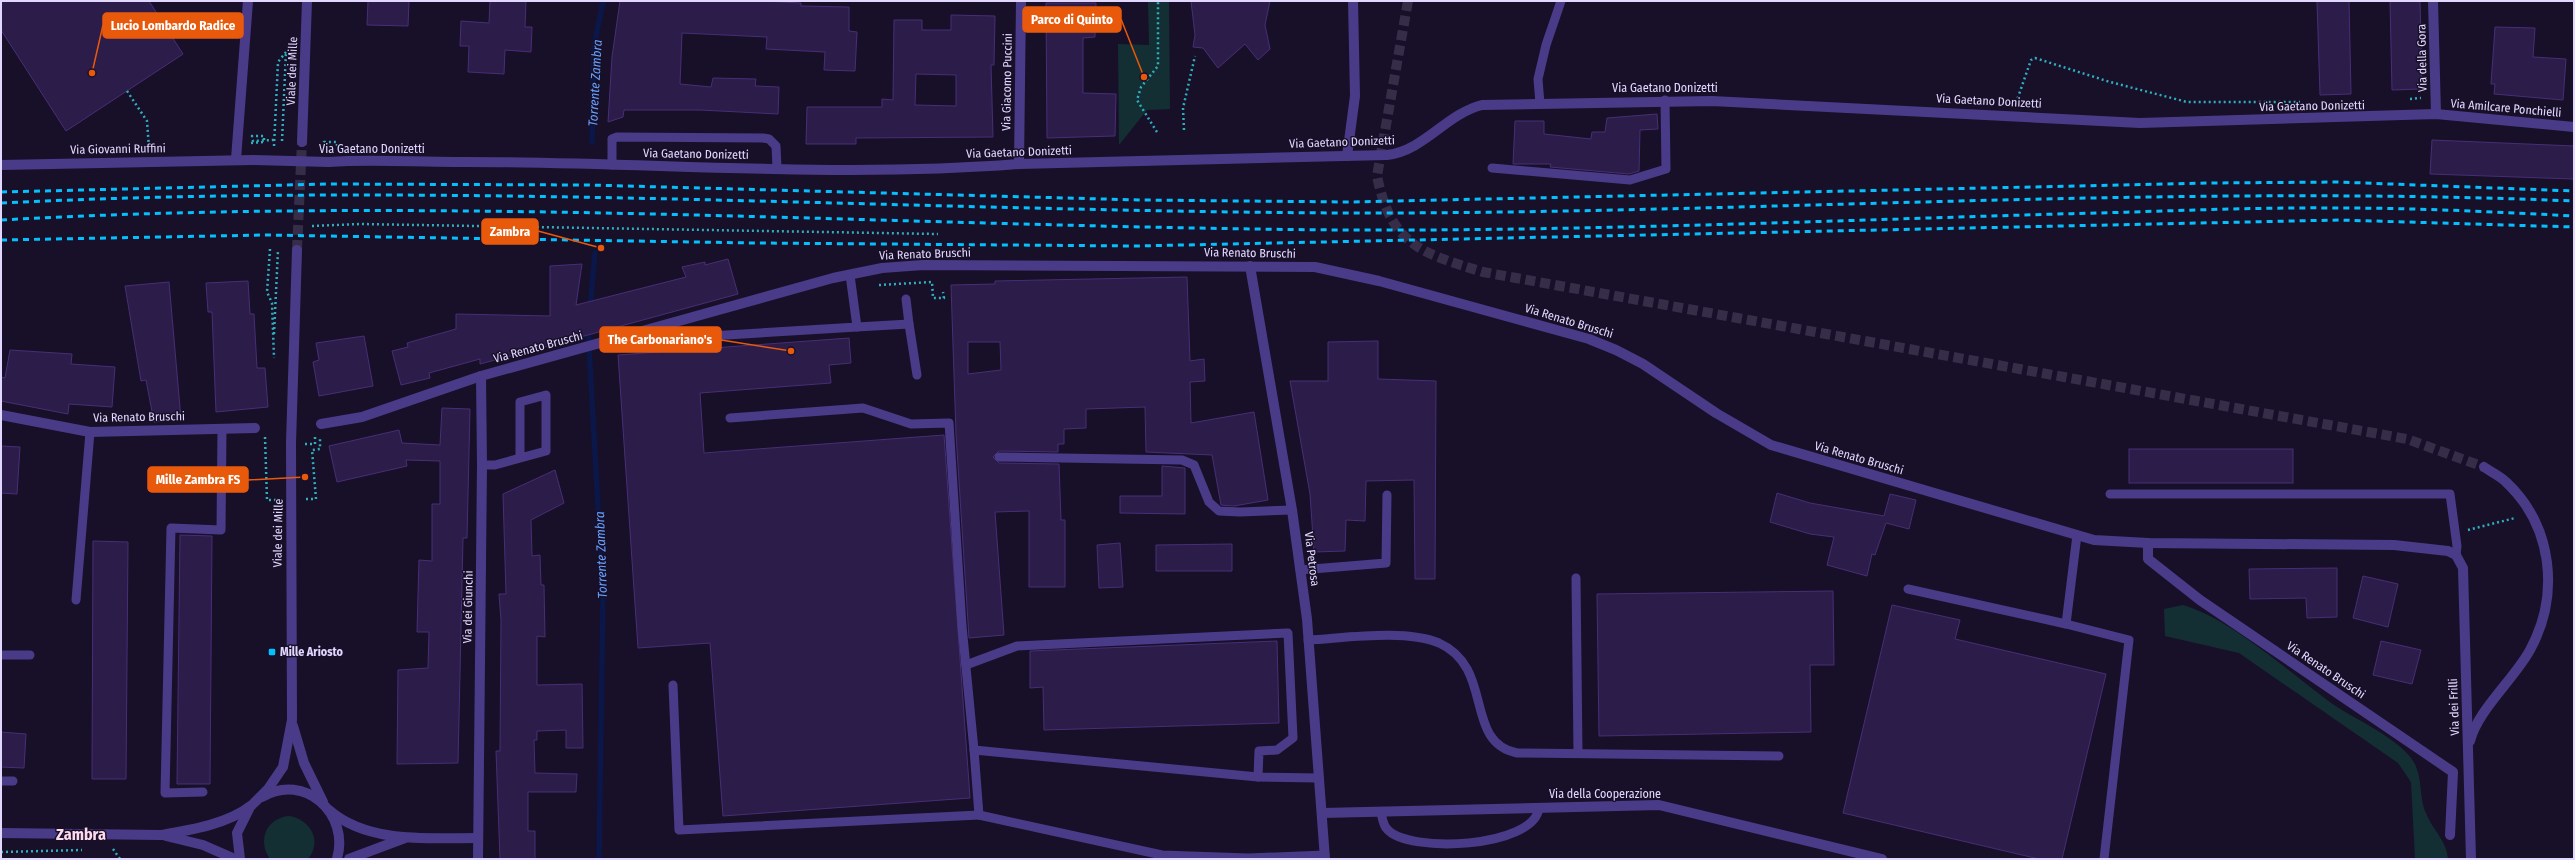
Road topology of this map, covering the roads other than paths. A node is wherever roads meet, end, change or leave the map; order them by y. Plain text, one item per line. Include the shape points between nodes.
1 (248, 1) edge
2 (308, 1) edge
3 (1021, 1) edge
4 (1354, 1) edge
5 (1561, 1) edge
6 (2434, 1) edge
7 (1665, 100) junction
8 (1540, 104) junction
9 (2436, 114) junction
10 (2574, 127) edge
11 (302, 142) tunnel mouth
12 (1347, 156) junction
13 (236, 159) junction
14 (1020, 164) junction
15 (1, 165) edge
16 (612, 165) junction
17 (777, 168) junction
18 (1492, 168) dead end
19 (297, 250) tunnel mouth
20 (1250, 266) junction
21 (850, 275) junction
22 (906, 299) dead end
23 (909, 324) junction
24 (857, 327) junction
25 (710, 336) dead end
26 (917, 375) dead end
27 (481, 376) junction
28 (1, 415) edge
29 (730, 418) dead end
30 (321, 424) road end
31 (255, 428) road end
32 (222, 429) junction
33 (90, 432) junction
34 (999, 457) dead end
35 (520, 458) junction
36 (482, 465) junction
37 (2484, 467) tunnel mouth
38 (2110, 494) dead end
39 (1387, 495) dead end
40 (1292, 510) junction
41 (2076, 535) junction
42 (2148, 544) junction
43 (2456, 555) junction
44 (1300, 570) junction
45 (1576, 578) dead end
46 (1908, 589) dead end
47 (76, 600) dead end
48 (2066, 624) junction
49 (1308, 640) junction
50 (1, 655) edge
51 (30, 655) dead end
52 (966, 665) junction
53 (673, 685) dead end
54 (292, 720) junction
55 (974, 750) junction
56 (2469, 750) junction
57 (1578, 753) junction
58 (1779, 756) dead end
59 (1258, 777) junction
60 (1319, 778) junction
61 (1, 781) edge
62 (13, 781) dead end
63 (203, 792) dead end
64 (253, 804) junction
65 (327, 808) junction
66 (1538, 808) junction
67 (1381, 812) junction
68 (1322, 813) junction
69 (979, 814) junction
70 (1, 833) edge
71 (161, 835) junction
72 (2450, 835) dead end
73 (405, 838) junction
74 (478, 838) junction
75 (1325, 857) edge
76 (235, 859) edge
77 (240, 859) edge
78 (336, 859) edge
79 (349, 859) edge
80 (478, 859) edge
81 (1882, 859) edge
82 (2104, 859) edge
83 (2471, 859) edge

1 - 13 street
2 - 11 street, Viale dei Mille
3 - 14 street, Via Giacomo Puccini
4 - 12 street via 1355,96
5 - 8 lane via 1538,79
6 - 9 street, Via della Gora
7 - 8 street, Via Gaetano Donizetti
7 - 9 street, Via Gaetano Donizetti via 1790,103 2140,122
7 - 18 lane via 1666,169 1630,180
8 - 12 street, Via Gaetano Donizetti via 1475,107 1460,114 1404,152
9 - 10 street, Via Amilcare Ponchielli
12 - 14 street, Via Gaetano Donizetti
13 - 15 street, Via Giovanni Ruffini
13 - 16 street, Via Gaetano Donizetti, bridge via 329,162 568,162
14 - 17 street, Via Gaetano Donizetti via 978,167
16 - 17 street, Via Gaetano Donizetti
16 - 17 lane via 612,139 617,137 763,138 769,139 776,146
19 - 54 street, Viale dei Mille via 291,443
20 - 21 street, Via Renato Bruschi via 923,265 882,268
20 - 40 street, Via Petrosa
20 - 41 street, Via Renato Bruschi via 1315,268 1379,281 1589,339 1643,364 1716,413 1771,445
21 - 24 lane
21 - 27 street, Via Renato Bruschi
22 - 23 lane
23 - 24 lane
23 - 26 lane
24 - 25 lane
27 - 30 street, Via Renato Bruschi via 362,417
27 - 36 street, Via dei Giunchi
28 - 33 street, Via Renato Bruschi
29 - 52 lane via 863,408 911,424 949,423
31 - 32 street, Via Renato Bruschi
32 - 33 street, Via Renato Bruschi
32 - 63 lane via 221,530 171,528 165,793
33 - 47 lane
34 - 40 lane via 1182,460 1194,465 1210,502 1219,511
35 - 35 lane via 546,451 546,395 520,402
35 - 36 lane via 496,465
36 - 74 street, Via dei Giunchi
37 - 56 street via 2506,482 2530,511 2545,546 2547,604 2530,651 2476,725
38 - 43 lane via 2450,494 2456,533
39 - 44 lane via 1386,563
40 - 44 street, Via Petrosa
41 - 42 street, Via Renato Bruschi via 2094,540
41 - 48 lane
42 - 43 street, Via Renato Bruschi via 2394,545 2439,549
42 - 72 street, Via Renato Bruschi via 2148,559 2200,600 2453,772
43 - 56 street, Via dei Frilli via 2463,568
44 - 49 street, Via Petrosa
45 - 57 lane
46 - 48 lane
48 - 82 lane via 2128,640
49 - 57 lane via 1406,636 1440,644 1470,670 1485,724 1496,744 1517,753
49 - 60 street, Via Petrosa
50 - 51 lane
52 - 55 lane
52 - 59 lane via 1017,646 1288,634 1293,738 1277,750 1259,751
53 - 69 lane via 679,830
54 - 64 street, Viale dei Mille via 283,767 268,790
54 - 65 street, Viale dei Mille via 304,763
55 - 59 lane
55 - 69 lane
56 - 83 street, Via dei Frilli
57 - 58 lane
59 - 60 lane
60 - 68 street, Via Petrosa
61 - 62 lane
64 - 65 street via 271,793 291,790 306,793
64 - 71 street via 228,818
64 - 77 street via 239,827 237,845
65 - 73 street via 343,820 368,830
65 - 78 street, Viale dei Mille via 335,821 339,836
66 - 67 street, Via della Cooperazione
66 - 67 lane via 1534,820 1515,834 1497,839 1450,844 1398,836 1387,829
66 - 81 street, Via della Cooperazione via 1659,805
67 - 68 street, Via della Cooperazione
68 - 75 street, Via Petrosa
69 - 75 lane via 1162,855
70 - 71 street
71 - 76 street via 203,845
73 - 74 street
73 - 79 street
74 - 80 street, Via dei Giunchi

